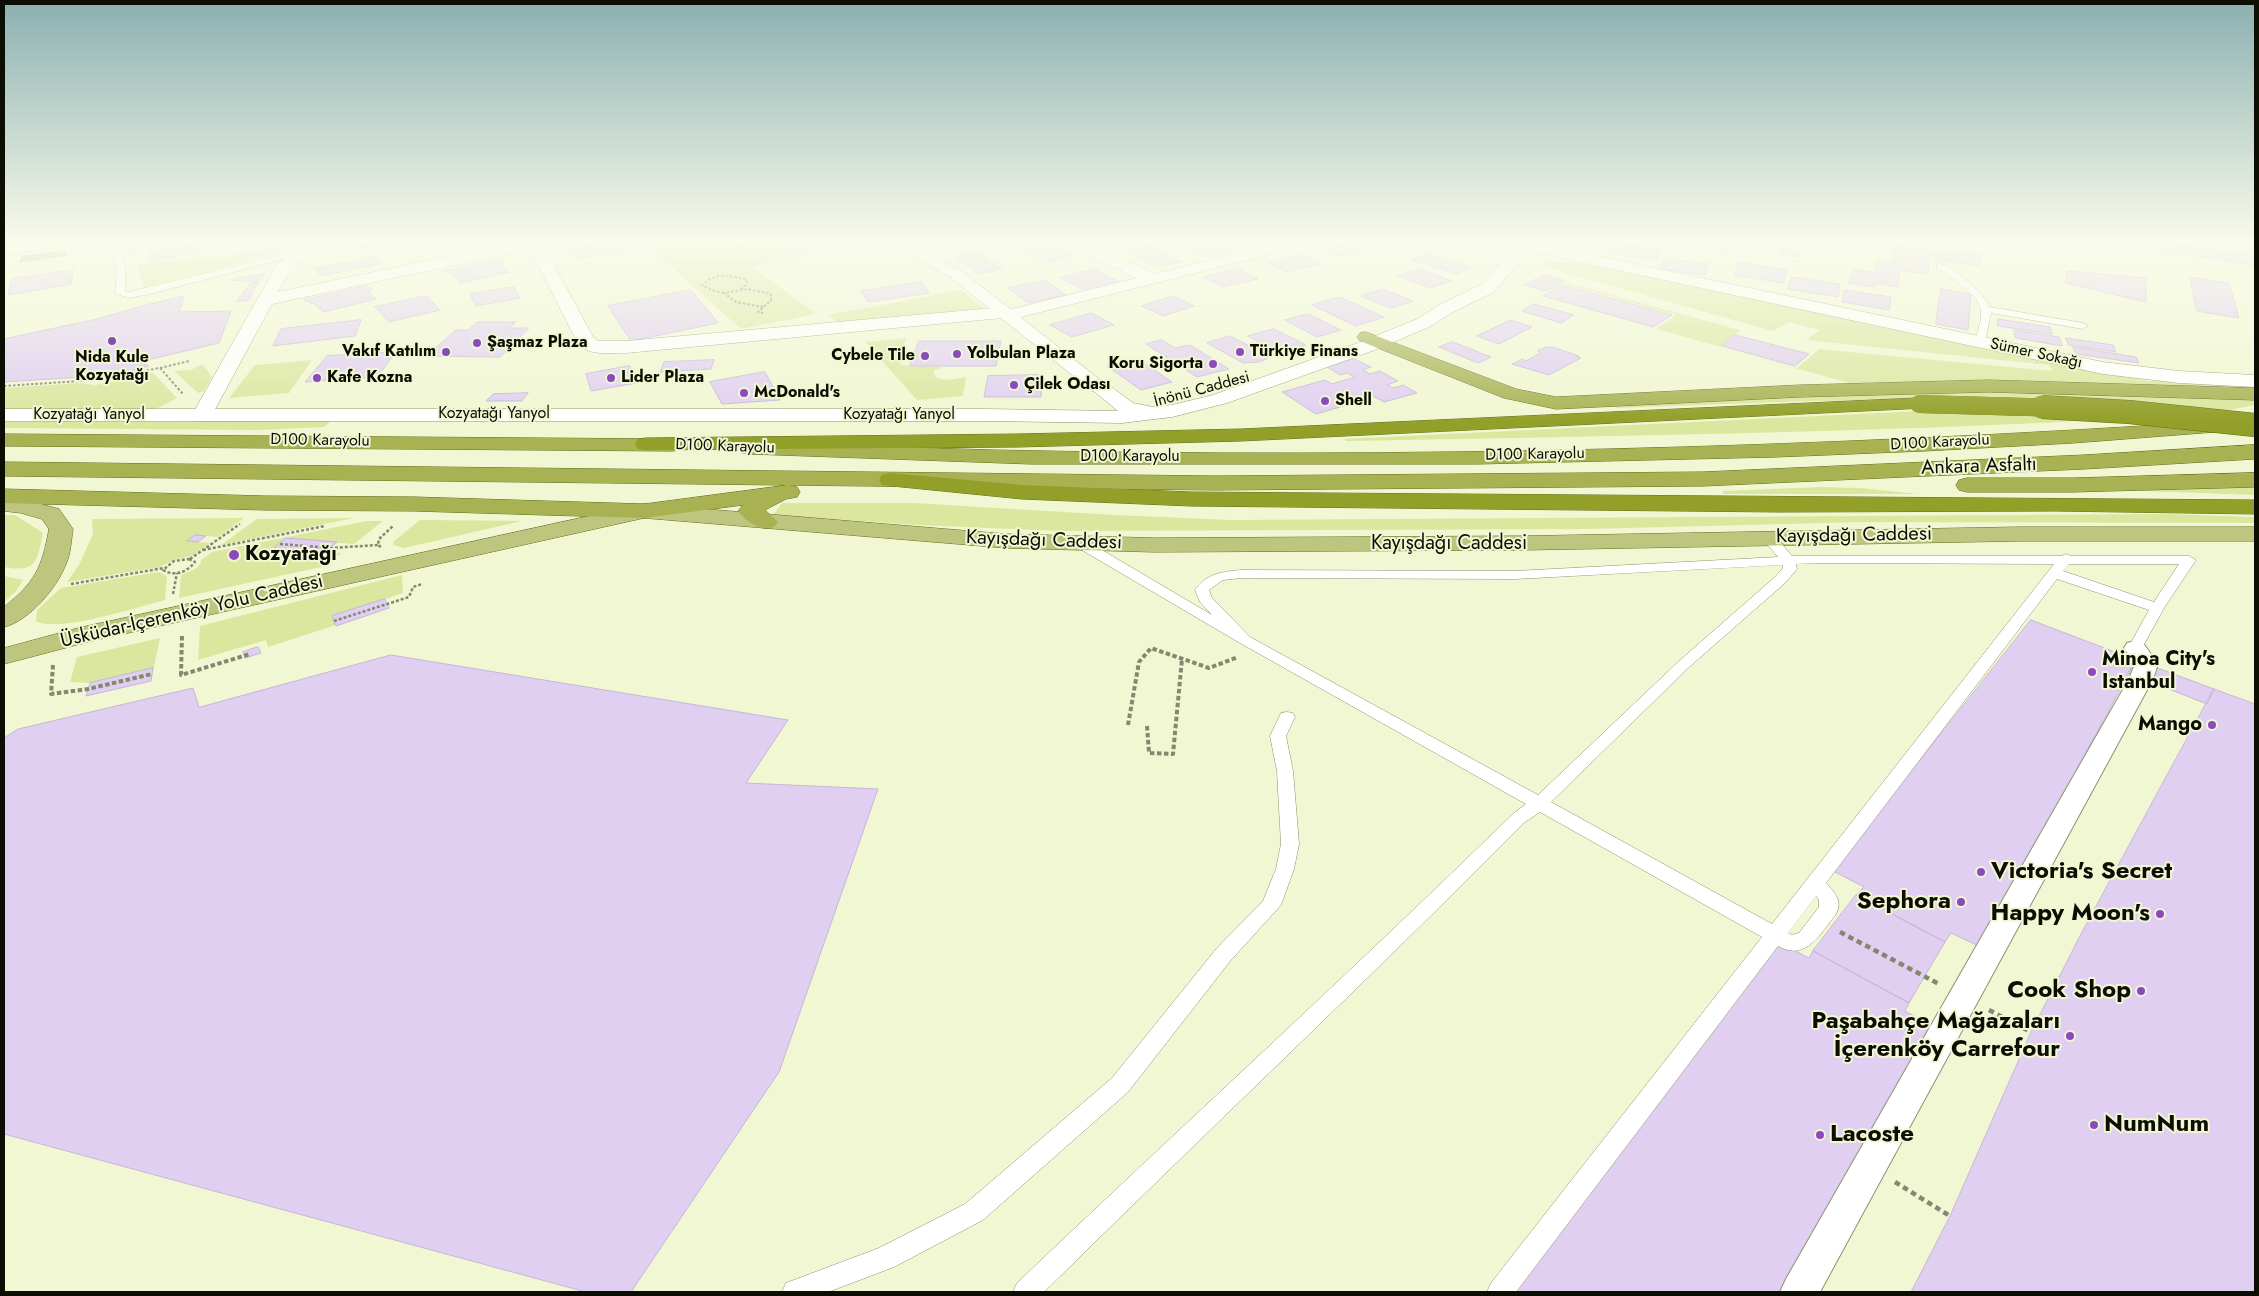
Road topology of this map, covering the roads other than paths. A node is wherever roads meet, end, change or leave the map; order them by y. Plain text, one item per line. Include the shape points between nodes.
1 (265, 301) edge
2 (567, 301) edge
3 (991, 301) edge
4 (1060, 301) edge
5 (1461, 301) edge
6 (1793, 301) edge
7 (1983, 301) edge
8 (1986, 309) junction
9 (1007, 314) junction
10 (2084, 326) dead end
11 (1372, 340) junction
12 (1980, 342) junction
13 (2255, 380) edge
14 (1099, 387) junction
15 (2255, 394) edge
16 (1172, 406) junction
17 (1125, 407) junction
18 (1076, 410) junction
19 (2255, 414) edge
20 (4, 415) edge
21 (202, 415) junction
22 (985, 415) junction
23 (2255, 424) edge
24 (2108, 435) junction
25 (4, 440) edge
26 (646, 444) junction
27 (2255, 452) edge
28 (4, 469) edge
29 (1703, 479) junction
30 (890, 480) junction
31 (2255, 480) edge
32 (801, 490) junction
33 (4, 496) edge
34 (4, 504) edge
35 (2255, 507) edge
36 (644, 511) junction
37 (766, 522) junction
38 (2255, 534) edge
39 (1769, 538) junction
40 (1080, 543) junction
41 (1789, 561) junction
42 (2060, 566) junction
43 (2157, 608) junction
44 (9, 616) edge
45 (88, 634) junction
46 (1244, 648) junction
47 (2135, 648) joint
48 (4, 656) edge
49 (1287, 717) dead end
50 (1540, 803) junction
51 (1815, 884) junction
52 (1775, 936) junction
53 (795, 1292) edge
54 (1026, 1292) edge
55 (1500, 1292) edge
56 (1799, 1292) edge

1 - 21 street
2 - 9 street via 585,340 594,346 626,347
3 - 9 street
4 - 9 street
5 - 11 street, İnönü Caddesi via 1423,323
6 - 12 street, Sümer Sokağı
7 - 8 lane
8 - 10 lane
8 - 12 lane
9 - 14 street
11 - 15 highway via 1511,394 1556,403 1988,386
11 - 16 street, İnönü Caddesi via 1220,399
12 - 13 street, Sümer Sokağı via 2147,375
14 - 16 street via 1134,399
14 - 17 street
14 - 18 street via 1102,394 1098,401
16 - 17 street via 1145,412
16 - 22 street via 1109,418
17 - 18 street
18 - 22 street
19 - 24 highway
20 - 21 street, Kozyatağı Yanyol
21 - 22 street, Kozyatağı Yanyol
23 - 24 highway, D100 Karayolu
23 - 26 highway, bridge via 2068,406 1978,403 1720,411 1239,435
24 - 26 highway, D100 Karayolu via 1794,450 1398,458 1028,457
25 - 26 highway, D100 Karayolu
27 - 29 highway, Ankara Asfaltı
28 - 30 highway, D100 Karayolu
29 - 30 highway, D100 Karayolu
29 - 31 highway via 1904,485
30 - 32 highway
30 - 35 highway via 1022,492 1191,499
32 - 36 highway
32 - 37 highway via 762,501 750,511
33 - 36 highway
34 - 44 main road via 51,514 61,529 54,566
36 - 37 main road, Kayışdağı Caddesi
36 - 45 main road, Üsküdar-İçerenköy Yolu Caddesi via 177,608
37 - 40 main road, Kayışdağı Caddesi via 1006,541
38 - 39 main road, Kayışdağı Caddesi
39 - 40 main road, Kayışdağı Caddesi via 1429,544
39 - 41 lane
40 - 46 lane
41 - 42 lane
41 - 46 lane via 1515,575 1241,574 1214,578 1202,590 1205,598
41 - 50 lane via 1790,569 1780,580 1683,664
42 - 43 lane
42 - 43 lane via 2189,560
42 - 51 lane
43 - 47 lane
44 - 45 main road via 13,630 30,639
45 - 48 main road, Üsküdar-İçerenköy Yolu Caddesi
46 - 50 lane
47 - 56 street via 2147,664 2141,679
49 - 53 lane via 1278,736 1285,771 1290,844 1286,869 1271,905 1224,954 1120,1085 974,1212 885,1258
50 - 52 lane
50 - 54 lane via 1519,818
51 - 52 lane
51 - 52 lane via 1829,898 1829,909 1820,922 1806,940 1790,943
52 - 55 lane

